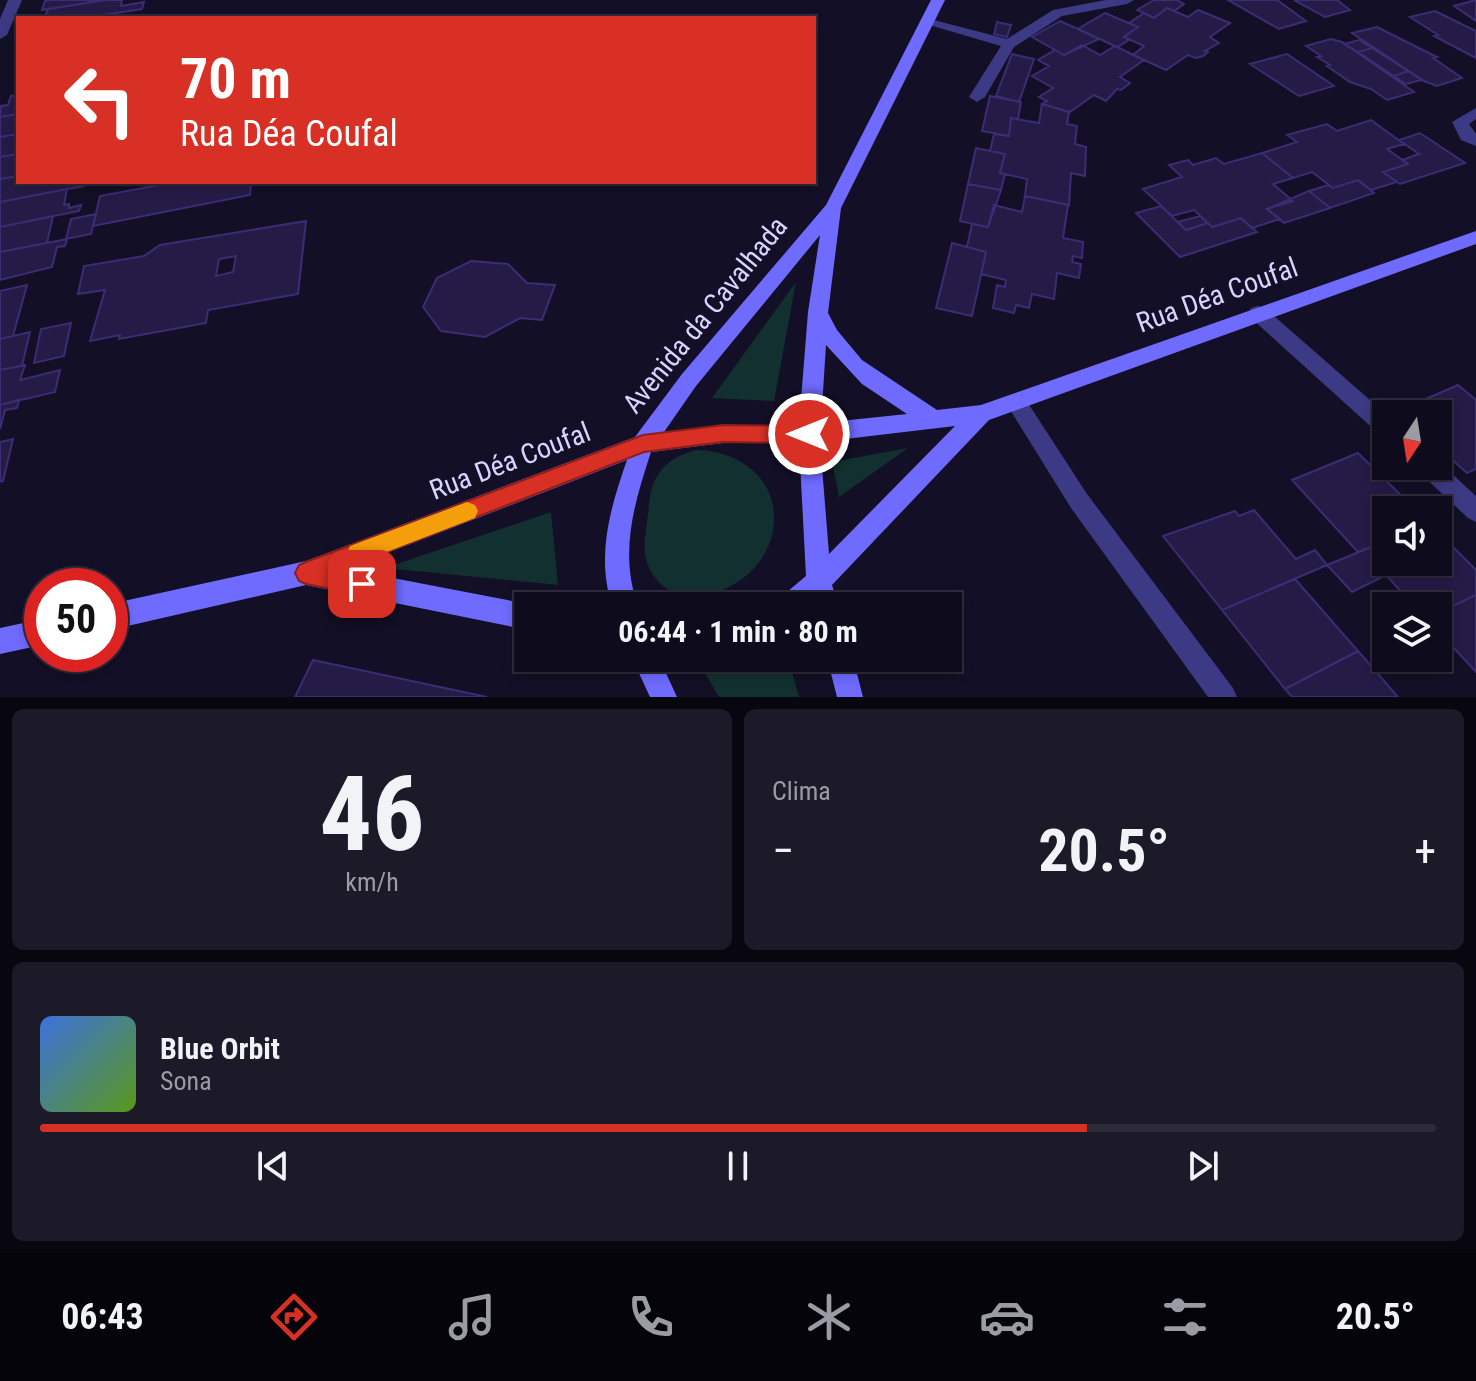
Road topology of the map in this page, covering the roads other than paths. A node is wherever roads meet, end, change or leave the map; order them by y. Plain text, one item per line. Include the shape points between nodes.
1 (15, 0) edge
2 (938, 0) edge
3 (1127, 0) edge
4 (926, 22) junction
5 (0, 35) edge
6 (1009, 44) junction
7 (977, 97) dead end
8 (1476, 113) edge
9 (1476, 141) edge
10 (833, 208) junction
11 (1473, 242) edge
12 (818, 312) junction
13 (1258, 313) junction
14 (1017, 403) junction
15 (981, 414) junction
16 (1372, 415) edge
17 (937, 421) junction
18 (809, 434) junction
19 (643, 444) junction
20 (1443, 480) edge
21 (1476, 511) edge
22 (306, 573) junction
23 (819, 581) junction
24 (620, 592) edge
25 (806, 592) edge
26 (822, 592) edge
27 (128, 613) edge
28 (514, 614) edge
29 (24, 636) edge
30 (0, 641) edge
31 (652, 672) edge
32 (844, 672) edge
33 (664, 697) edge
34 (850, 697) edge
35 (1224, 697) edge

1 - 5 street
2 - 4 main road, Avenida da Cavalhada
3 - 6 street via 1058,13
4 - 6 street
4 - 10 main road, Avenida da Cavalhada
6 - 7 street
8 - 9 street via 1460,122
10 - 12 main road, Avenida da Cavalhada
10 - 19 main road, Avenida da Cavalhada via 689,380
11 - 13 main road, Rua Déa Coufal
12 - 17 main road via 831,343 847,361
12 - 18 main road, Avenida da Cavalhada
13 - 14 main road, Rua Déa Coufal
13 - 16 street
14 - 15 main road, Rua Déa Coufal
14 - 35 street via 1079,501
15 - 17 main road, Rua Déa Coufal
15 - 23 main road, Rua Déa Coufal
17 - 18 main road, Rua Déa Coufal
18 - 19 main road, Rua Déa Coufal via 723,434
18 - 23 main road, Avenida da Cavalhada
19 - 22 main road, Rua Déa Coufal
19 - 24 main road, Avenida da Cavalhada via 619,516 616,579
20 - 21 street
22 - 27 main road, Rua Déa Coufal
22 - 28 main road, Rua Déa Coufal
23 - 25 main road, Rua Déa Coufal
23 - 26 main road, Avenida da Cavalhada
29 - 30 main road
31 - 33 main road
32 - 34 main road

